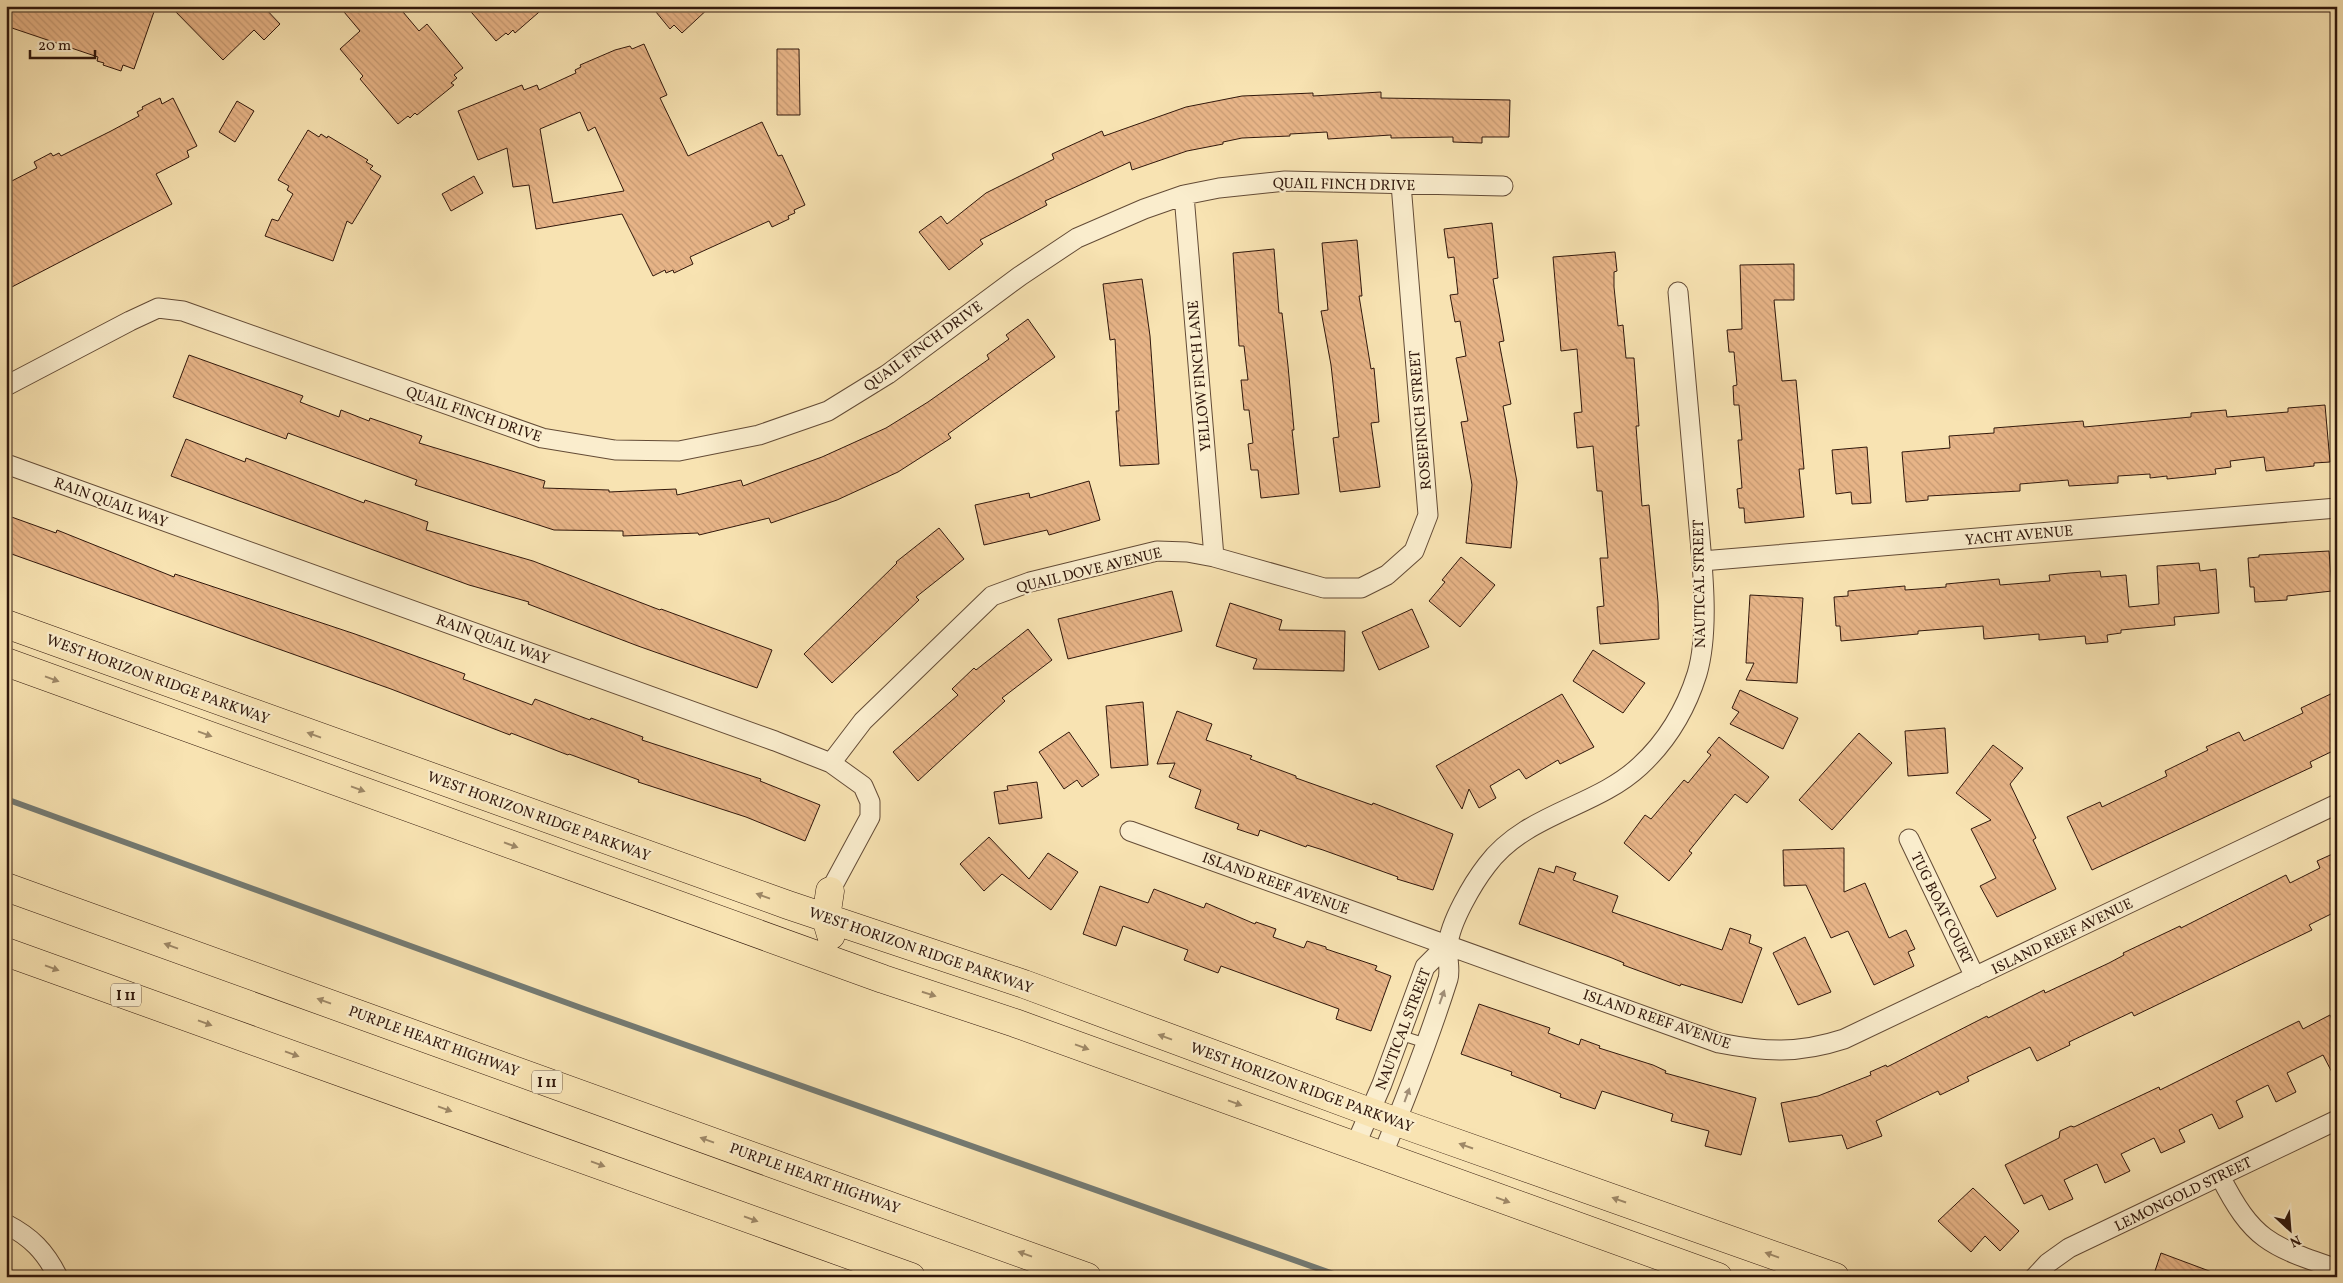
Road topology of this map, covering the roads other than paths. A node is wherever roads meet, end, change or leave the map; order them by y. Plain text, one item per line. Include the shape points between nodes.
1 (1401, 184) junction
2 (1503, 186) dead end
3 (1184, 194) junction
4 (1678, 292) dead end
5 (6, 386) edge
6 (6, 464) edge
7 (2337, 508) edge
8 (1214, 557) junction
9 (1702, 561) junction
10 (1324, 588) joint
11 (6, 624) edge
12 (6, 662) edge
13 (831, 763) junction
14 (2337, 804) edge
15 (1130, 831) dead end
16 (1909, 839) dead end
17 (6, 887) edge
18 (830, 891) junction
19 (788, 905) junction
20 (826, 918) junction
21 (1448, 944) junction
22 (6, 952) edge
23 (1975, 977) junction
24 (883, 979) junction
25 (1400, 1035) junction
26 (1425, 1043) junction
27 (1370, 1112) junction
28 (2337, 1120) edge
29 (1397, 1122) junction
30 (1355, 1146) junction
31 (1382, 1156) junction
32 (2220, 1176) junction
33 (6, 1224) edge
34 (2337, 1269) edge
35 (58, 1277) edge
36 (911, 1277) edge
37 (1087, 1277) edge
38 (1718, 1277) edge
39 (1835, 1277) edge
40 (2035, 1277) edge

1 - 2 street, QUAIL FINCH DRIVE
1 - 3 street, QUAIL FINCH DRIVE via 1285,181
1 - 10 street, ROSEFINCH STREET via 1428,515 1414,551 1387,575 1361,588
3 - 5 street, QUAIL FINCH DRIVE via 1077,238 888,374 828,411 758,436 679,451 615,450 542,438 183,310 158,308
3 - 8 street, YELLOW FINCH LANE
4 - 9 street, NAUTICAL STREET
6 - 13 street, RAIN QUAIL WAY
7 - 9 street, YACHT AVENUE
8 - 10 street, QUAIL DOVE AVENUE
8 - 13 street, QUAIL DOVE AVENUE via 1157,551 1030,582 992,596 863,721
9 - 21 street, NAUTICAL STREET via 1702,646 1697,672 1676,721 1660,746 1611,788 1530,827 1488,862 1468,893
19 -> 11 main road, WEST HORIZON RIDGE PARKWAY
12 -> 24 main road
13 - 18 street, RAIN QUAIL WAY via 863,786 870,802 870,817
14 - 23 street, ISLAND REEF AVENUE
15 - 21 street, ISLAND REEF AVENUE
16 - 23 street, TUG BOAT COURT
37 -> 17 main road, PURPLE HEART HIGHWAY / I 11
18 - 19 main road via 820,898
18 - 20 main road
19 - 20 main road, WEST HORIZON RIDGE PARKWAY
20 - 24 main road via 832,938
27 -> 20 main road, WEST HORIZON RIDGE PARKWAY via 1024,984
21 - 23 street, ISLAND REEF AVENUE via 1719,1043 1755,1050 1816,1048 1844,1039
21 - 25 street, NAUTICAL STREET via 1425,967
26 -> 21 street, NAUTICAL STREET via 1449,975
22 -> 36 main road, I 11
24 -> 30 main road via 1015,1023
25 - 26 lane
25 - 27 street, NAUTICAL STREET
29 -> 26 street, NAUTICAL STREET
27 - 29 main road, WEST HORIZON RIDGE PARKWAY
27 - 30 street, NAUTICAL STREET
28 - 32 street, LEMONGOLD STREET
29 - 31 street, NAUTICAL STREET
39 -> 29 main road, WEST HORIZON RIDGE PARKWAY
30 - 31 main road
31 -> 38 main road
32 - 34 street via 2248,1224 2272,1244
32 - 40 street, LEMONGOLD STREET via 2069,1248
33 - 35 street via 26,1235 42,1250

